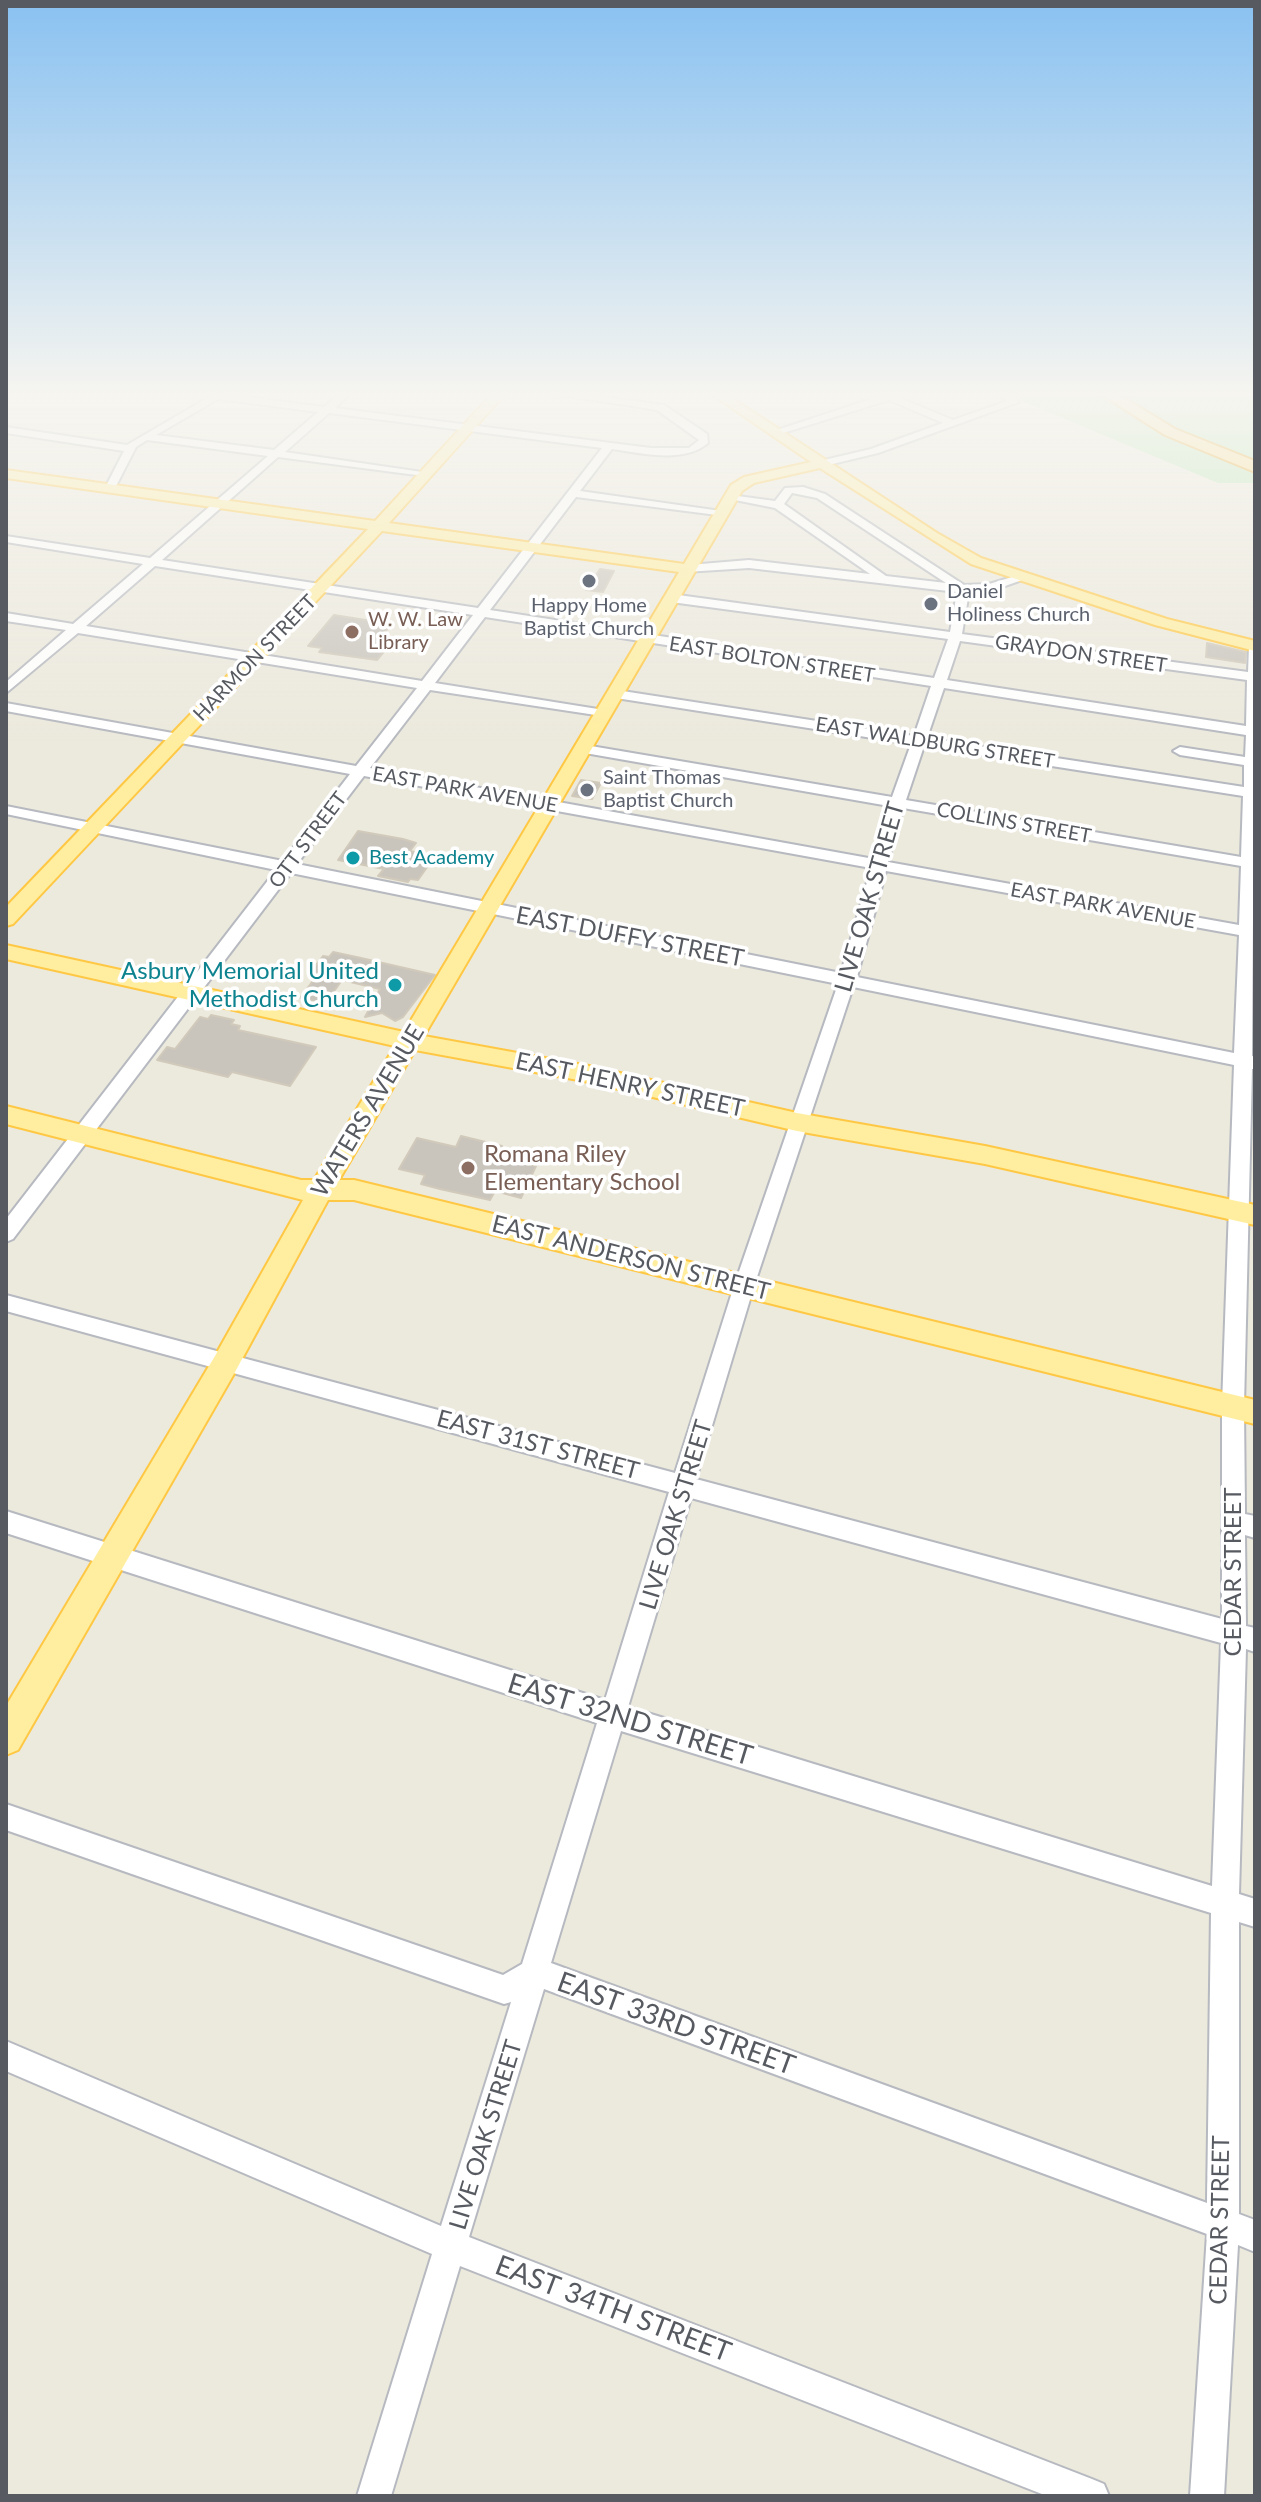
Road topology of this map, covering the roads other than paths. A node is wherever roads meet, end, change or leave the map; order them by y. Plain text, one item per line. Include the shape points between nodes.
1 (210, 510) edge
2 (256, 510) edge
3 (391, 510) edge
4 (560, 510) edge
5 (691, 510) edge
6 (723, 510) edge
7 (785, 510) edge
8 (842, 510) edge
9 (895, 510) edge
10 (721, 514) junction
11 (376, 527) junction
12 (6, 539) edge
13 (532, 547) junction
14 (152, 562) junction
15 (689, 569) junction
16 (1018, 577) junction
17 (883, 578) junction
18 (322, 588) junction
19 (961, 589) junction
20 (671, 598) junction
21 (482, 613) junction
22 (6, 617) edge
23 (75, 629) junction
24 (955, 637) junction
25 (647, 641) junction
26 (1255, 646) edge
27 (254, 659) junction
28 (1253, 677) junction
29 (426, 684) junction
30 (937, 685) junction
31 (6, 689) edge
32 (616, 694) junction
33 (6, 707) edge
34 (604, 714) junction
35 (1253, 732) edge
36 (179, 738) junction
37 (920, 741) junction
38 (585, 749) junction
39 (1180, 751) dead end
40 (1252, 762) junction
41 (361, 771) junction
42 (1254, 793) edge
43 (897, 804) junction
44 (551, 806) junction
45 (6, 810) edge
46 (92, 828) junction
47 (1252, 863) edge
48 (880, 865) junction
49 (287, 867) junction
50 (491, 909) junction
51 (6, 919) edge
52 (1252, 933) edge
53 (6, 952) edge
54 (847, 981) junction
55 (191, 991) junction
56 (409, 1041) junction
57 (1250, 1062) edge
58 (6, 1115) edge
59 (797, 1122) junction
60 (82, 1134) junction
61 (1248, 1138) edge
62 (321, 1189) junction
63 (15, 1209) edge
64 (1247, 1213) edge
65 (6, 1234) edge
66 (744, 1286) junction
67 (6, 1303) edge
68 (225, 1364) junction
69 (1244, 1409) edge
70 (686, 1484) junction
71 (6, 1522) edge
72 (1244, 1524) edge
73 (114, 1555) junction
74 (1245, 1637) edge
75 (614, 1716) junction
76 (6, 1738) edge
77 (6, 1817) edge
78 (1225, 1904) junction
79 (1255, 1913) edge
80 (537, 1972) junction
81 (6, 2056) edge
82 (1223, 2224) junction
83 (1255, 2236) edge
84 (450, 2246) junction
85 (374, 2496) edge
86 (1092, 2496) edge
87 (1207, 2496) edge

1 - 14 street
2 - 11 main road
3 - 11 main road, HARMON STREET
4 - 13 street, OTT STREET
5 - 10 street
6 - 10 main road, WATERS AVENUE
7 - 17 street
8 - 19 street
9 - 16 main road via 954,549
10 - 15 main road, WATERS AVENUE
11 - 13 main road
11 - 18 main road, HARMON STREET
12 - 14 street, EAST BOLTON STREET
13 - 15 main road
13 - 21 street, OTT STREET
14 - 18 street, EAST BOLTON STREET
14 - 23 street
15 - 17 street via 749,564
15 - 20 main road, WATERS AVENUE
16 - 19 street via 991,587
16 - 26 main road
17 - 19 street
18 - 21 street, EAST BOLTON STREET
18 - 27 main road, HARMON STREET
19 - 24 street, LIVE OAK STREET
20 - 24 street, GRAYDON STREET
20 - 25 main road, WATERS AVENUE
21 - 25 street, EAST BOLTON STREET
21 - 29 street, OTT STREET
22 - 23 street
23 - 27 street
23 - 31 street
24 - 28 street, GRAYDON STREET
24 - 30 street, LIVE OAK STREET
25 - 30 street, EAST BOLTON STREET
25 - 32 main road, WATERS AVENUE
26 - 28 street, CEDAR STREET
27 - 29 street
27 - 36 main road, HARMON STREET
28 - 35 street, CEDAR STREET
29 - 34 street
29 - 41 street, OTT STREET
30 - 35 street, EAST BOLTON STREET
30 - 37 street, LIVE OAK STREET
32 - 34 main road, WATERS AVENUE
32 - 37 street, EAST WALDBURG STREET
33 - 36 street, EAST PARK AVENUE
34 - 38 main road, WATERS AVENUE
35 - 40 street, CEDAR STREET
36 - 41 street, EAST PARK AVENUE
36 - 46 main road, HARMON STREET
37 - 42 street, EAST WALDBURG STREET
37 - 43 street, LIVE OAK STREET
38 - 43 street, COLLINS STREET
38 - 44 main road, WATERS AVENUE
39 - 40 street
40 - 42 street, CEDAR STREET
41 - 44 street, EAST PARK AVENUE
41 - 49 street, OTT STREET
42 - 47 street, CEDAR STREET
43 - 47 street, COLLINS STREET
43 - 48 street, LIVE OAK STREET
44 - 48 street, EAST PARK AVENUE
44 - 50 main road, WATERS AVENUE
45 - 46 street, EAST DUFFY STREET
46 - 49 street, EAST DUFFY STREET
46 - 51 main road, HARMON STREET
47 - 52 street, CEDAR STREET
48 - 52 street, EAST PARK AVENUE
48 - 54 street, LIVE OAK STREET
49 - 50 street, EAST DUFFY STREET
49 - 55 street, OTT STREET
50 - 54 street, EAST DUFFY STREET
50 - 56 main road, WATERS AVENUE
52 - 57 street, CEDAR STREET
53 - 55 main road, EAST HENRY STREET
54 - 57 street, EAST DUFFY STREET
54 - 59 street, LIVE OAK STREET
55 - 56 main road, EAST HENRY STREET
55 - 60 street, OTT STREET
56 - 59 main road, EAST HENRY STREET via 576,1071
56 - 62 main road, WATERS AVENUE
57 - 61 street, CEDAR STREET
58 - 60 main road, EAST ANDERSON STREET
59 - 64 main road, EAST HENRY STREET via 985,1155
59 - 66 street, LIVE OAK STREET
60 - 62 main road, EAST ANDERSON STREET via 301,1190
60 - 63 street, OTT STREET
61 - 64 street, CEDAR STREET
62 - 66 main road, EAST ANDERSON STREET via 354,1190
62 - 68 main road, WATERS AVENUE
63 - 65 street, OTT STREET
64 - 69 street, CEDAR STREET
66 - 69 main road, EAST ANDERSON STREET
66 - 70 street, LIVE OAK STREET
67 - 68 street, EAST 31ST STREET
68 - 70 street, EAST 31ST STREET
68 - 73 main road, WATERS AVENUE
69 - 72 street, CEDAR STREET
70 - 74 street, EAST 31ST STREET
70 - 75 street, LIVE OAK STREET
71 - 73 street, EAST 32ND STREET
72 - 74 street, CEDAR STREET
73 - 75 street, EAST 32ND STREET
73 - 76 main road, WATERS AVENUE
74 - 78 street, CEDAR STREET
75 - 78 street, EAST 32ND STREET
75 - 80 street, LIVE OAK STREET
77 - 80 street, EAST 33RD STREET via 504,1990
78 - 79 street, EAST 32ND STREET
78 - 82 street, CEDAR STREET
80 - 82 street, EAST 33RD STREET
80 - 84 street, LIVE OAK STREET
81 - 84 street, EAST 34TH STREET
82 - 83 street, EAST 33RD STREET
82 - 87 street, CEDAR STREET
84 - 85 street, LIVE OAK STREET
84 - 86 street, EAST 34TH STREET

